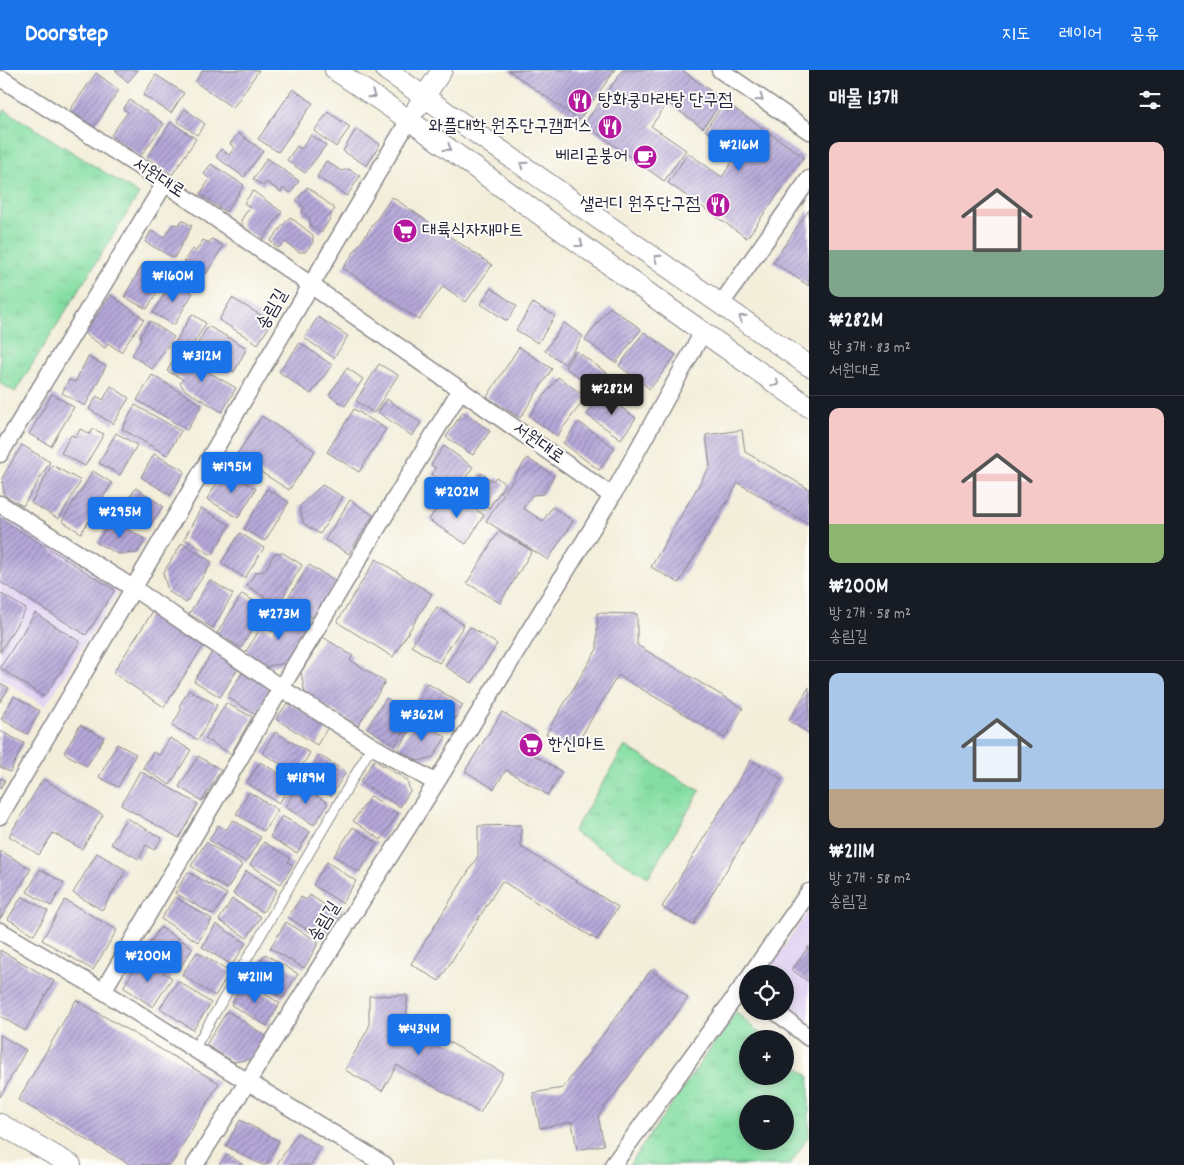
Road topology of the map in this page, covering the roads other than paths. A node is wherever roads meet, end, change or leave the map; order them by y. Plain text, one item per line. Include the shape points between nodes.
1 (335, 70) edge
2 (386, 70) edge
3 (442, 70) edge
4 (720, 70) edge
5 (2, 77) edge
6 (424, 96) junction
7 (409, 120) junction
8 (809, 131) edge
9 (809, 179) edge
10 (165, 183) junction
11 (311, 284) junction
12 (721, 304) junction
13 (703, 332) junction
14 (809, 366) edge
15 (460, 389) junction
16 (809, 407) edge
17 (0, 454) edge
18 (612, 496) junction
19 (0, 504) edge
20 (133, 588) junction
21 (281, 688) junction
22 (372, 746) junction
23 (436, 783) junction
24 (0, 816) edge
25 (809, 892) edge
26 (0, 930) edge
27 (759, 965) edge
28 (103, 991) junction
29 (739, 993) edge
30 (786, 1020) edge
31 (809, 1038) edge
32 (194, 1050) junction
33 (248, 1083) junction
34 (0, 1124) edge
35 (71, 1165) edge
36 (195, 1165) edge
37 (385, 1165) edge
38 (613, 1165) edge

1 -> 7 street
2 - 6 street
3 - 6 street
4 -> 8 street
5 - 10 street, 서원대로
6 - 7 street
12 -> 6 street
7 - 11 street
7 -> 13 street
9 - 12 street
10 - 11 street, 서원대로
10 - 17 street
11 - 15 street, 서원대로
11 - 20 street, 송림길
12 - 13 street
14 -> 12 street
13 -> 16 street
13 - 18 street
15 - 18 street, 서원대로
15 - 21 street
18 - 23 street, 송림길
19 - 20 street
20 - 21 street
20 - 24 street, 송림길
21 - 22 street
21 - 28 street
22 - 23 street
22 - 32 lane
23 - 33 street, 송림길
25 - 27 street
26 - 28 street
28 - 32 street
29 - 38 street
30 - 31 street
32 - 33 street
33 - 36 street, 송림길
33 - 37 street
34 - 35 street

